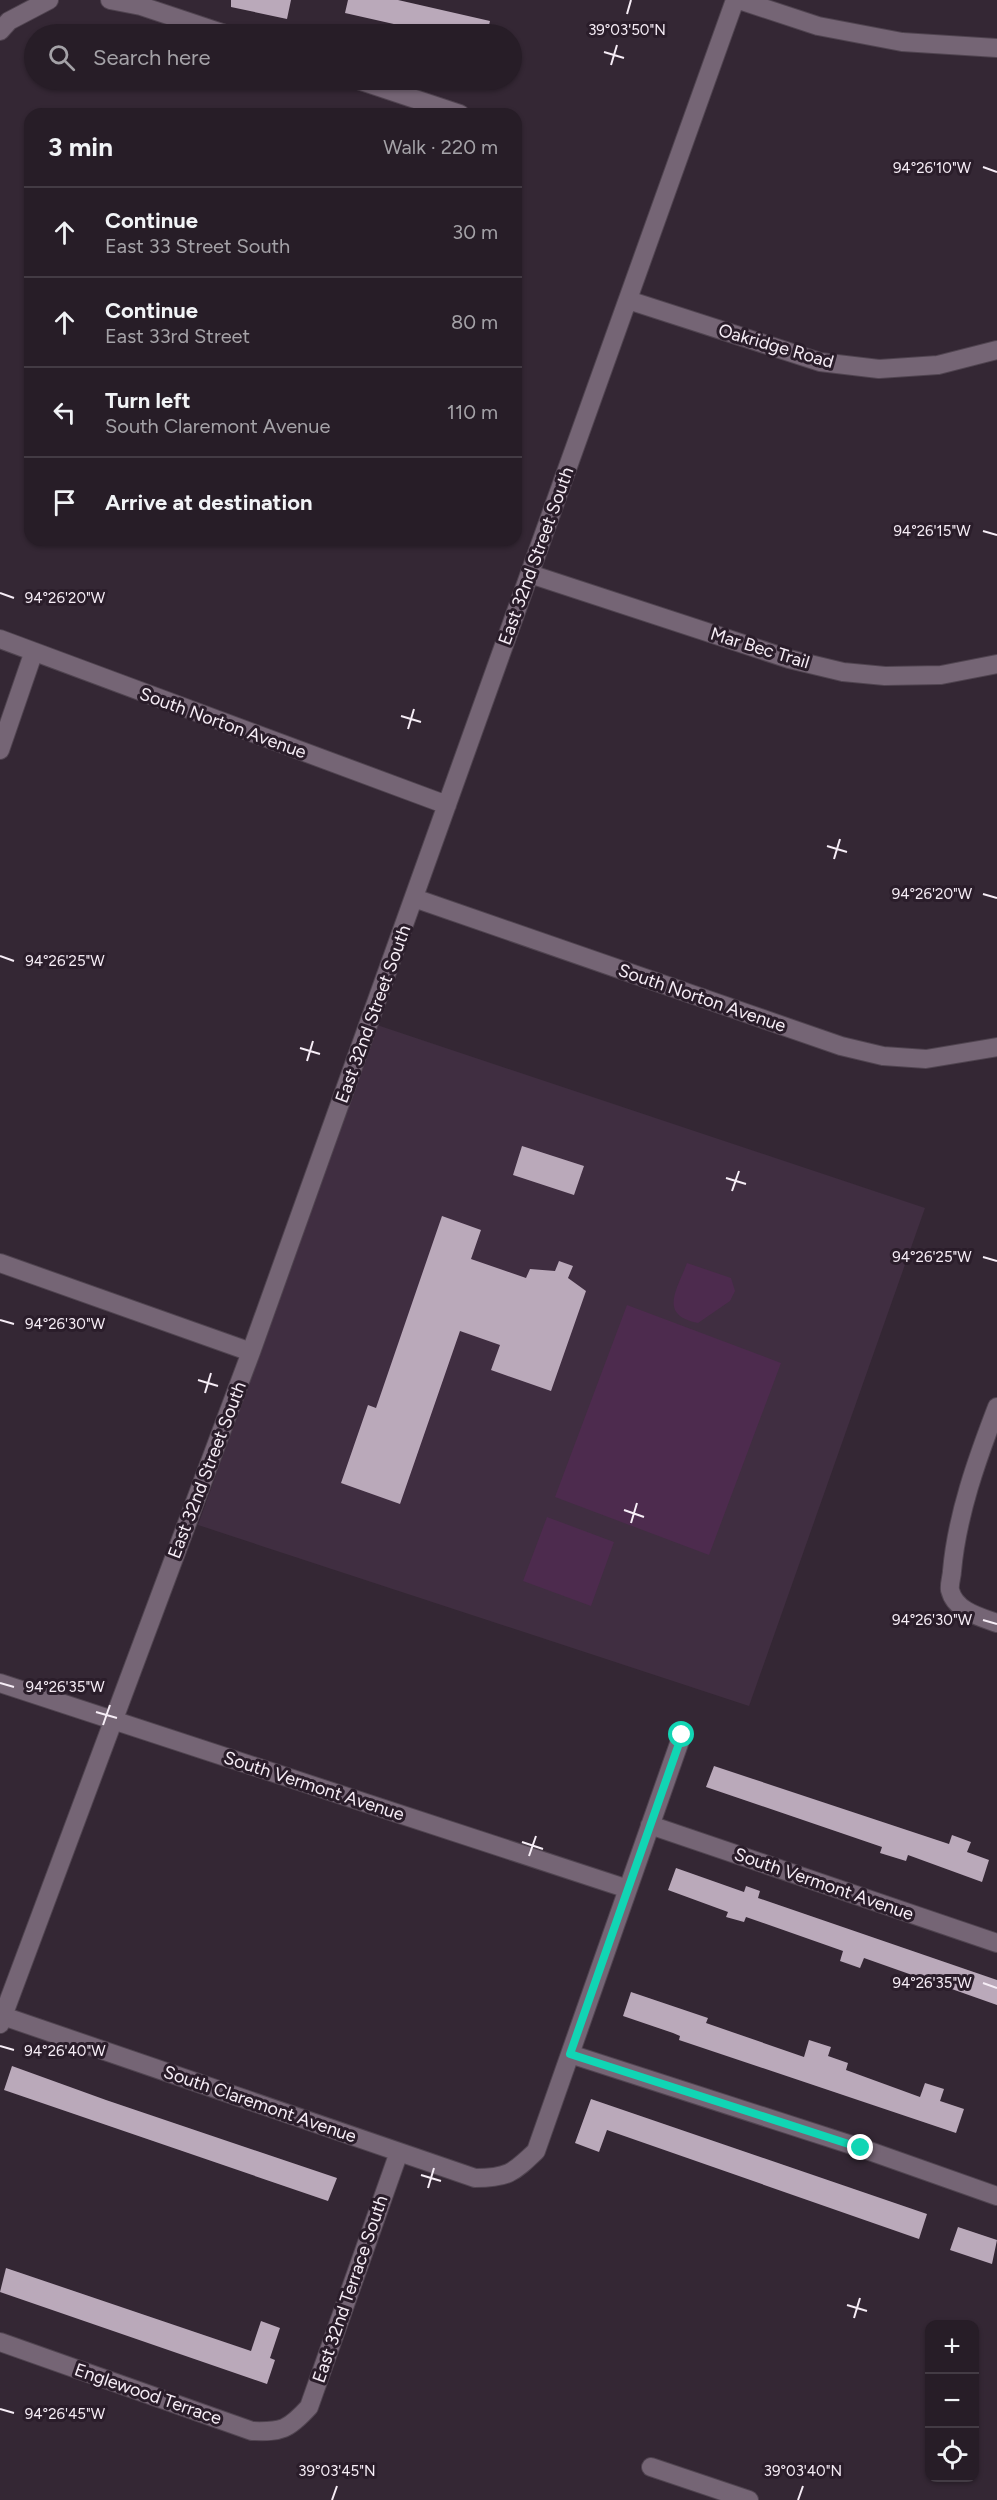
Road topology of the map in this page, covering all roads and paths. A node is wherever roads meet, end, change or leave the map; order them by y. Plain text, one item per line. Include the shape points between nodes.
1 (49, 0) edge
2 (110, 0) edge
3 (737, 0) edge
4 (142, 3) edge
5 (198, 24) edge
6 (0, 31) edge
7 (997, 48) edge
8 (388, 90) edge
9 (442, 108) edge
10 (628, 300) junction
11 (997, 350) edge
12 (530, 574) junction
13 (0, 639) edge
14 (33, 654) junction
15 (997, 664) edge
16 (0, 750) edge
17 (447, 805) junction
18 (414, 897) junction
19 (997, 1047) edge
20 (0, 1263) edge
21 (251, 1352) junction
22 (997, 1407) edge
23 (997, 1623) edge
24 (0, 1683) edge
25 (113, 1720) junction
26 (682, 1735) dead end
27 (650, 1825) junction
28 (628, 1889) junction
29 (997, 1943) edge
30 (1, 2018) edge
31 (570, 2054) junction
32 (399, 2152) junction
33 (997, 2196) edge
34 (0, 2342) edge
35 (295, 2422) joint
36 (651, 2467) dead end
37 (748, 2500) edge

1 - 6 street via 9,21
2 - 4 street
3 - 7 street via 818,26 902,42
3 - 10 street, East 32nd Street South
4 - 5 street
8 - 9 street
10 - 11 street, Oakridge Road via 820,362 879,369 938,365
10 - 12 street, East 32nd Street South
12 - 15 street, Mar Bec Trail via 789,659 843,672 941,675
12 - 17 street, East 32nd Street South
13 - 14 street, South Norton Avenue
14 - 16 street
14 - 17 street, South Norton Avenue
17 - 18 street, East 32nd Street South
18 - 19 street, South Norton Avenue via 841,1046 883,1056 926,1059
18 - 21 street, East 32nd Street South
20 - 21 street
21 - 25 street, East 32nd Street South
22 - 23 street via 975,1463 954,1554 951,1590 971,1614
24 - 25 street, South Vermont Avenue
25 - 28 street, South Vermont Avenue
25 - 30 street, East 32nd Street South
26 - 27 street
27 - 28 street
27 - 29 street, South Vermont Avenue
28 - 31 street
30 - 32 street, South Claremont Avenue
31 - 32 street, South Claremont Avenue via 536,2151 513,2172 499,2178 476,2178
31 - 33 street
32 - 35 street, East 32nd Terrace South via 309,2407
34 - 35 street, Englewood Terrace via 252,2431 276,2432
36 - 37 street

